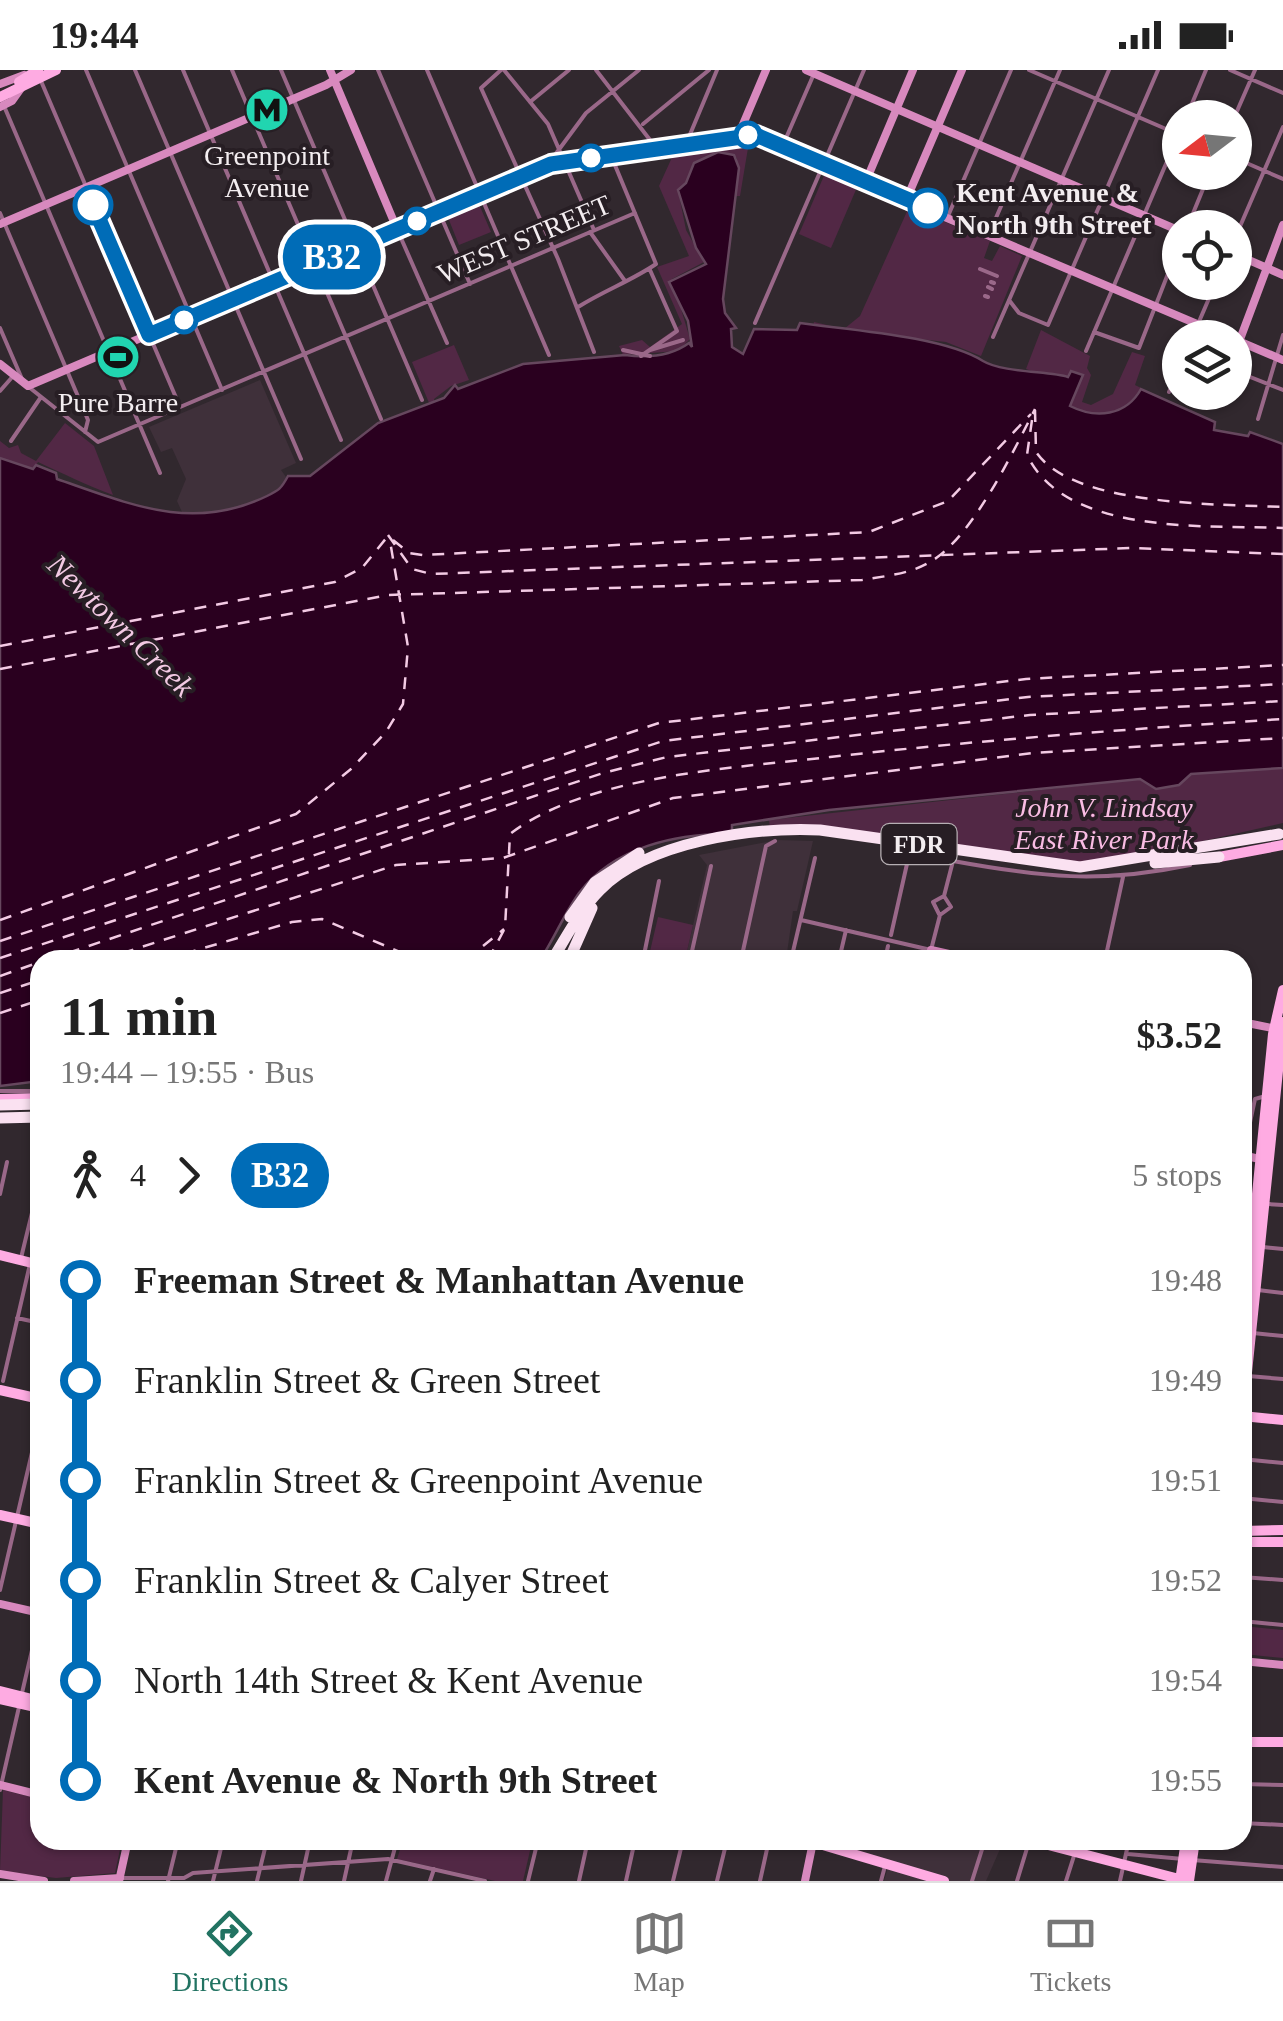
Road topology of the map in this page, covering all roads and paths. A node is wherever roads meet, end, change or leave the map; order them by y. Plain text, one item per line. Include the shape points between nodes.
1 (56, 70) edge
2 (86, 70) edge
3 (134, 70) edge
4 (183, 70) edge
5 (232, 70) edge
6 (281, 70) edge
7 (330, 70) edge
8 (351, 70) edge
9 (378, 70) edge
10 (503, 70) edge
11 (569, 70) edge
12 (596, 70) edge
13 (639, 70) edge
14 (709, 70) edge
15 (717, 70) edge
16 (766, 70) edge
17 (864, 70) edge
18 (913, 70) edge
19 (962, 70) edge
20 (1011, 70) edge
21 (1029, 70) edge
22 (1060, 70) edge
23 (1108, 70) edge
24 (1158, 70) edge
25 (1206, 70) edge
26 (1230, 70) edge
27 (1255, 70) edge
28 (429, 71) edge
29 (812, 71) edge
30 (38, 72) edge
31 (1251, 79) junction
32 (334, 81) junction
33 (1055, 81) junction
34 (613, 91) junction
35 (855, 91) junction
36 (1283, 92) edge
37 (1, 97) edge
38 (293, 99) junction
39 (1096, 99) junction
40 (1194, 100) edge
41 (1242, 100) edge
42 (530, 102) junction
43 (896, 109) junction
44 (252, 116) junction
45 (1138, 117) junction
46 (641, 126) junction
47 (938, 126) junction
48 (1162, 126) edge
49 (1283, 127) edge
50 (210, 134) junction
51 (738, 136) junction
52 (686, 144) junction
53 (979, 144) junction
54 (783, 146) junction
55 (657, 149) junction
56 (559, 150) junction
57 (170, 152) junction
58 (611, 156) junction
59 (564, 162) junction
60 (1020, 162) junction
61 (824, 164) junction
62 (547, 166) junction
63 (1252, 166) edge
64 (128, 169) junction
65 (1264, 171) junction
66 (1162, 174) edge
67 (522, 176) junction
68 (1283, 179) edge
69 (1061, 180) junction
70 (866, 181) junction
71 (86, 187) junction
72 (480, 194) junction
73 (907, 198) junction
74 (1102, 198) junction
75 (46, 204) junction
76 (1247, 210) edge
77 (439, 211) junction
78 (635, 213) junction
79 (1144, 215) junction
80 (948, 216) junction
81 (1, 219) edge
82 (1162, 221) edge
83 (1283, 225) edge
84 (397, 229) junction
85 (592, 232) junction
86 (989, 234) junction
87 (356, 246) junction
88 (553, 248) junction
89 (1030, 252) junction
90 (1252, 261) edge
91 (315, 264) junction
92 (511, 266) junction
93 (650, 268) junction
94 (1267, 268) junction
95 (980, 269) dead end
96 (1072, 269) junction
97 (1283, 275) edge
98 (998, 276) dead end
99 (274, 282) junction
100 (470, 284) junction
101 (626, 284) junction
102 (1162, 286) edge
103 (1113, 287) junction
104 (232, 300) junction
105 (1009, 300) junction
106 (428, 302) junction
107 (1154, 305) junction
108 (578, 306) junction
109 (191, 317) junction
110 (387, 319) junction
111 (1189, 320) edge
112 (1244, 320) edge
113 (756, 323) dead end
114 (0, 328) edge
115 (1094, 332) junction
116 (149, 335) junction
117 (1283, 335) edge
118 (670, 336) junction
119 (346, 337) junction
120 (993, 337) dead end
121 (683, 340) dead end
122 (447, 343) dead end
123 (676, 346) junction
124 (1252, 347) edge
125 (624, 350) dead end
126 (1086, 350) dead end
127 (109, 352) junction
128 (594, 352) dead end
129 (304, 354) junction
130 (646, 354) junction
131 (549, 355) dead end
132 (1280, 358) edge
133 (0, 364) edge
134 (12, 370) junction
135 (67, 370) junction
136 (263, 372) junction
137 (1252, 378) edge
138 (26, 384) junction
139 (1268, 384) junction
140 (222, 390) junction
141 (1283, 390) edge
142 (0, 392) edge
143 (42, 397) junction
144 (422, 400) dead end
145 (180, 407) junction
146 (381, 418) dead end
147 (1258, 420) dead end
148 (140, 425) junction
149 (86, 432) junction
150 (12, 440) dead end
151 (341, 440) dead end
152 (301, 458) dead end
153 (160, 474) dead end
154 (1281, 836) edge
155 (775, 841) dead end
156 (909, 855) dead end
157 (1219, 857) junction
158 (816, 858) dead end
159 (1155, 864) junction
160 (711, 866) dead end
161 (1124, 875) junction
162 (659, 881) dead end
163 (944, 896) junction
164 (940, 914) junction
165 (800, 920) junction
166 (846, 930) junction
167 (891, 934) dead end
168 (888, 946) dead end
169 (561, 950) edge
170 (563, 950) edge
171 (645, 950) edge
172 (692, 950) edge
173 (742, 950) edge
174 (793, 950) edge
175 (841, 950) edge
176 (887, 950) edge
177 (913, 950) edge
178 (931, 950) edge
179 (1107, 950) edge
180 (1283, 990) edge
181 (1252, 1024) edge
182 (1280, 1028) edge
183 (1267, 1097) junction
184 (30, 1106) edge
185 (30, 1106) edge
186 (2, 1110) edge
187 (1252, 1113) edge
188 (1252, 1158) edge
189 (1268, 1161) junction
190 (7, 1162) dead end
191 (0, 1194) edge
192 (1260, 1203) junction
193 (1283, 1206) edge
194 (1256, 1247) junction
195 (1283, 1249) edge
196 (0, 1255) edge
197 (30, 1262) edge
198 (1252, 1271) edge
199 (1252, 1289) edge
200 (1283, 1292) edge
201 (18, 1318) junction
202 (30, 1321) edge
203 (1252, 1332) edge
204 (1283, 1336) edge
205 (1252, 1377) edge
206 (1283, 1379) edge
207 (1, 1388) edge
208 (30, 1395) edge
209 (1252, 1418) edge
210 (1283, 1420) edge
211 (1252, 1460) edge
212 (30, 1461) edge
213 (1283, 1463) edge
214 (1252, 1499) edge
215 (1283, 1502) edge
216 (0, 1515) edge
217 (17, 1518) junction
218 (30, 1521) edge
219 (1252, 1530) edge
220 (1283, 1530) edge
221 (1252, 1542) edge
222 (1283, 1542) edge
223 (1252, 1578) edge
224 (1283, 1580) edge
225 (0, 1590) edge
226 (0, 1604) edge
227 (30, 1612) edge
228 (1252, 1622) edge
229 (1283, 1625) edge
230 (30, 1658) edge
231 (1252, 1662) edge
232 (1283, 1665) edge
233 (0, 1695) edge
234 (20, 1700) junction
235 (30, 1702) edge
236 (1252, 1739) edge
237 (1283, 1739) edge
238 (1252, 1784) edge
239 (1283, 1785) edge
240 (0, 1787) edge
241 (30, 1792) edge
242 (1252, 1823) edge
243 (1283, 1825) edge
244 (126, 1850) edge
245 (176, 1850) edge
246 (221, 1850) edge
247 (264, 1850) edge
248 (308, 1850) edge
249 (351, 1850) edge
250 (395, 1850) edge
251 (536, 1850) edge
252 (586, 1850) edge
253 (634, 1850) edge
254 (681, 1850) edge
255 (725, 1850) edge
256 (767, 1850) edge
257 (810, 1850) edge
258 (840, 1850) edge
259 (982, 1850) edge
260 (1026, 1850) edge
261 (1076, 1850) edge
262 (1092, 1850) edge
263 (1127, 1850) edge
264 (1187, 1850) edge
265 (1191, 1850) edge
266 (850, 1853) joint
267 (1126, 1859) junction
268 (1188, 1859) junction
269 (392, 1860) junction
270 (348, 1862) junction
271 (886, 1864) junction
272 (304, 1866) junction
273 (1283, 1867) edge
274 (260, 1868) junction
275 (434, 1869) junction
276 (216, 1872) junction
277 (0, 1875) edge
278 (926, 1878) edge
279 (24, 1880) edge
280 (119, 1880) edge
281 (168, 1880) edge
282 (476, 1880) edge
283 (44, 1881) edge
284 (74, 1881) edge
285 (213, 1881) edge
286 (258, 1881) edge
287 (301, 1881) edge
288 (344, 1881) edge
289 (386, 1881) edge
290 (430, 1881) edge
291 (485, 1881) edge
292 (528, 1881) edge
293 (579, 1881) edge
294 (626, 1881) edge
295 (673, 1881) edge
296 (717, 1881) edge
297 (760, 1881) edge
298 (805, 1881) edge
299 (881, 1881) edge
300 (944, 1881) edge
301 (972, 1881) edge
302 (1017, 1881) edge
303 (1066, 1881) edge
304 (1120, 1881) edge
305 (1184, 1881) edge

1 - 30 main road
2 - 64 street
3 - 57 street
4 - 50 street
5 - 44 street
6 - 38 street
7 - 32 main road
8 - 32 main road
9 - 77 street
10 - 42 street
10 - 67 street via 480,88
11 - 42 street
12 - 34 street
13 - 34 street
14 - 46 street
15 - 52 street
16 - 51 main road
17 - 35 street
18 - 43 main road
19 - 47 main road
20 - 53 street
21 - 33 street
22 - 33 street
23 - 39 street
24 - 45 street
25 - 40 street
26 - 31 street
27 - 31 street
28 - 72 street
29 - 35 main road
29 - 54 street
30 - 37 main road
30 - 37 main road
30 - 71 street
31 - 36 street
31 - 41 street
32 - 38 main road
32 - 84 main road
33 - 39 street
33 - 60 street
34 - 46 street
34 - 56 street via 585,114
35 - 43 main road
35 - 61 street
37 - 75 street
38 - 44 main road
38 - 87 street
39 - 45 street
39 - 69 street
42 - 56 street
43 - 47 main road
43 - 70 main road
44 - 50 main road
44 - 91 street
45 - 48 street
45 - 74 street
46 - 55 street
47 - 53 main road
47 - 73 main road
49 - 65 street
50 - 57 main road
50 - 99 street
51 - 52 main road
51 - 54 main road
52 - 55 main road
53 - 60 main road
53 - 80 street
54 - 61 main road
55 - 58 main road
56 - 59 street
56 - 62 street
57 - 64 main road
57 - 104 street
58 - 59 main road
58 - 78 street
59 - 62 main road
59 - 85 street
60 - 69 main road
60 - 86 street
61 - 70 main road
61 - 113 street
62 - 67 main road
63 - 65 street
64 - 71 main road
64 - 109 street
65 - 68 street
65 - 76 street
66 - 79 street
67 - 72 main road
67 - 88 street
69 - 74 main road
69 - 89 street
70 - 73 main road
71 - 75 main road
71 - 116 street
72 - 77 main road
72 - 92 street
73 - 80 main road
74 - 79 main road
74 - 96 street
75 - 81 main road
75 - 127 street
77 - 84 main road
77 - 100 street
78 - 85 street, WEST STREET
78 - 93 street via 656,264
79 - 82 main road
79 - 103 street
80 - 86 main road
81 - 135 street
83 - 94 main road
84 - 87 main road
84 - 106 street
85 - 88 street, WEST STREET
85 - 101 street
86 - 89 main road
87 - 91 main road
87 - 110 street
88 - 92 street, WEST STREET
88 - 108 street
89 - 96 main road
89 - 105 street
90 - 94 main road
91 - 99 main road
91 - 119 street
92 - 100 street, WEST STREET
92 - 131 street
93 - 101 street
93 - 118 street via 676,330
94 - 97 main road
94 - 112 main road
95 - 98 street
96 - 103 main road
96 - 105 street via 1048,325
99 - 104 main road
99 - 129 street
100 - 106 street, WEST STREET
101 - 108 street
102 - 107 street
103 - 107 main road
103 - 115 street
104 - 109 main road
104 - 136 street
105 - 120 street
106 - 110 street, WEST STREET
106 - 122 street
107 - 111 main road
107 - 115 street via 1138,349
108 - 128 street
109 - 116 main road
109 - 140 street
110 - 119 street, WEST STREET
110 - 144 street
114 - 134 street
115 - 126 street
116 - 127 main road
116 - 145 street
117 - 132 street
118 - 123 street
118 - 130 street
119 - 129 street, WEST STREET
119 - 146 street
121 - 123 street
123 - 130 street
124 - 132 main road
125 - 130 street
127 - 135 main road
127 - 148 street
129 - 136 street, WEST STREET
129 - 151 street
132 - 139 street
133 - 134 main road
134 - 138 main road
134 - 142 street
135 - 138 main road
135 - 149 street via 89,422
136 - 140 street, WEST STREET
136 - 152 street
137 - 139 street
138 - 143 street
139 - 141 street
139 - 147 street
140 - 145 street, WEST STREET
143 - 149 street
143 - 150 street
145 - 148 street, WEST STREET
148 - 149 street, WEST STREET via 98,442
148 - 153 street
154 - 157 main road
154 - 159 highway, FDR
154 - 169 highway, FDR via 1060,867 806,829 648,850 611,868 582,897
155 - 173 street via 766,846
156 - 167 street
157 - 159 highway
157 - 161 street
158 - 165 street
159 - 170 highway, FDR via 1066,874 858,840 778,836 656,860 592,908
160 - 172 street
161 - 163 street via 1062,879 952,863
161 - 179 street
162 - 171 street
163 - 164 street via 951,907
163 - 164 street via 932,904
164 - 178 street
165 - 166 street
165 - 174 street
166 - 175 street
166 - 177 street
168 - 176 street
180 - 182 main road
181 - 182 main road
182 - 183 main road
182 - 189 main road
183 - 187 street via 1255,1099
183 - 189 main road
184 - 186 highway
185 - 186 main road
188 - 189 main road
189 - 192 main road
190 - 191 street
192 - 193 street
192 - 194 main road
194 - 195 street
194 - 198 main road
196 - 197 main road
197 - 201 street
199 - 200 street
201 - 202 street
201 - 207 street
203 - 204 street
205 - 206 street
207 - 208 main road
209 - 210 main road
211 - 213 street
212 - 217 street
214 - 215 street
216 - 217 main road
217 - 218 main road
217 - 225 street
219 - 220 main road
221 - 222 main road
223 - 224 street
226 - 227 main road
228 - 229 street
230 - 234 street
231 - 232 main road
233 - 234 main road
234 - 235 main road
234 - 240 street
236 - 237 main road
238 - 239 street
240 - 241 main road
242 - 243 street
244 - 280 main road
245 - 281 street
246 - 276 street
247 - 274 street
248 - 272 street
249 - 270 street
250 - 269 street
251 - 292 street
252 - 293 street
253 - 294 street
254 - 295 street
255 - 296 street
256 - 297 street
257 - 298 main road
258 - 266 main road
259 - 301 street
260 - 302 street
261 - 303 street
262 - 267 main road
263 - 267 street
264 - 268 main road
265 - 268 main road
266 - 271 main road
267 - 268 street
267 - 304 street
267 - 305 main road
268 - 273 street
268 - 305 main road
269 - 270 street
269 - 275 street
269 - 289 street
270 - 272 street
270 - 288 street
271 - 278 main road
271 - 299 street
272 - 274 street
272 - 287 street
274 - 276 street
274 - 286 street
275 - 282 street
275 - 290 street
276 - 281 street
276 - 285 street
277 - 279 main road
278 - 300 main road
279 - 283 main road
280 - 281 street
280 - 284 main road
282 - 291 street

